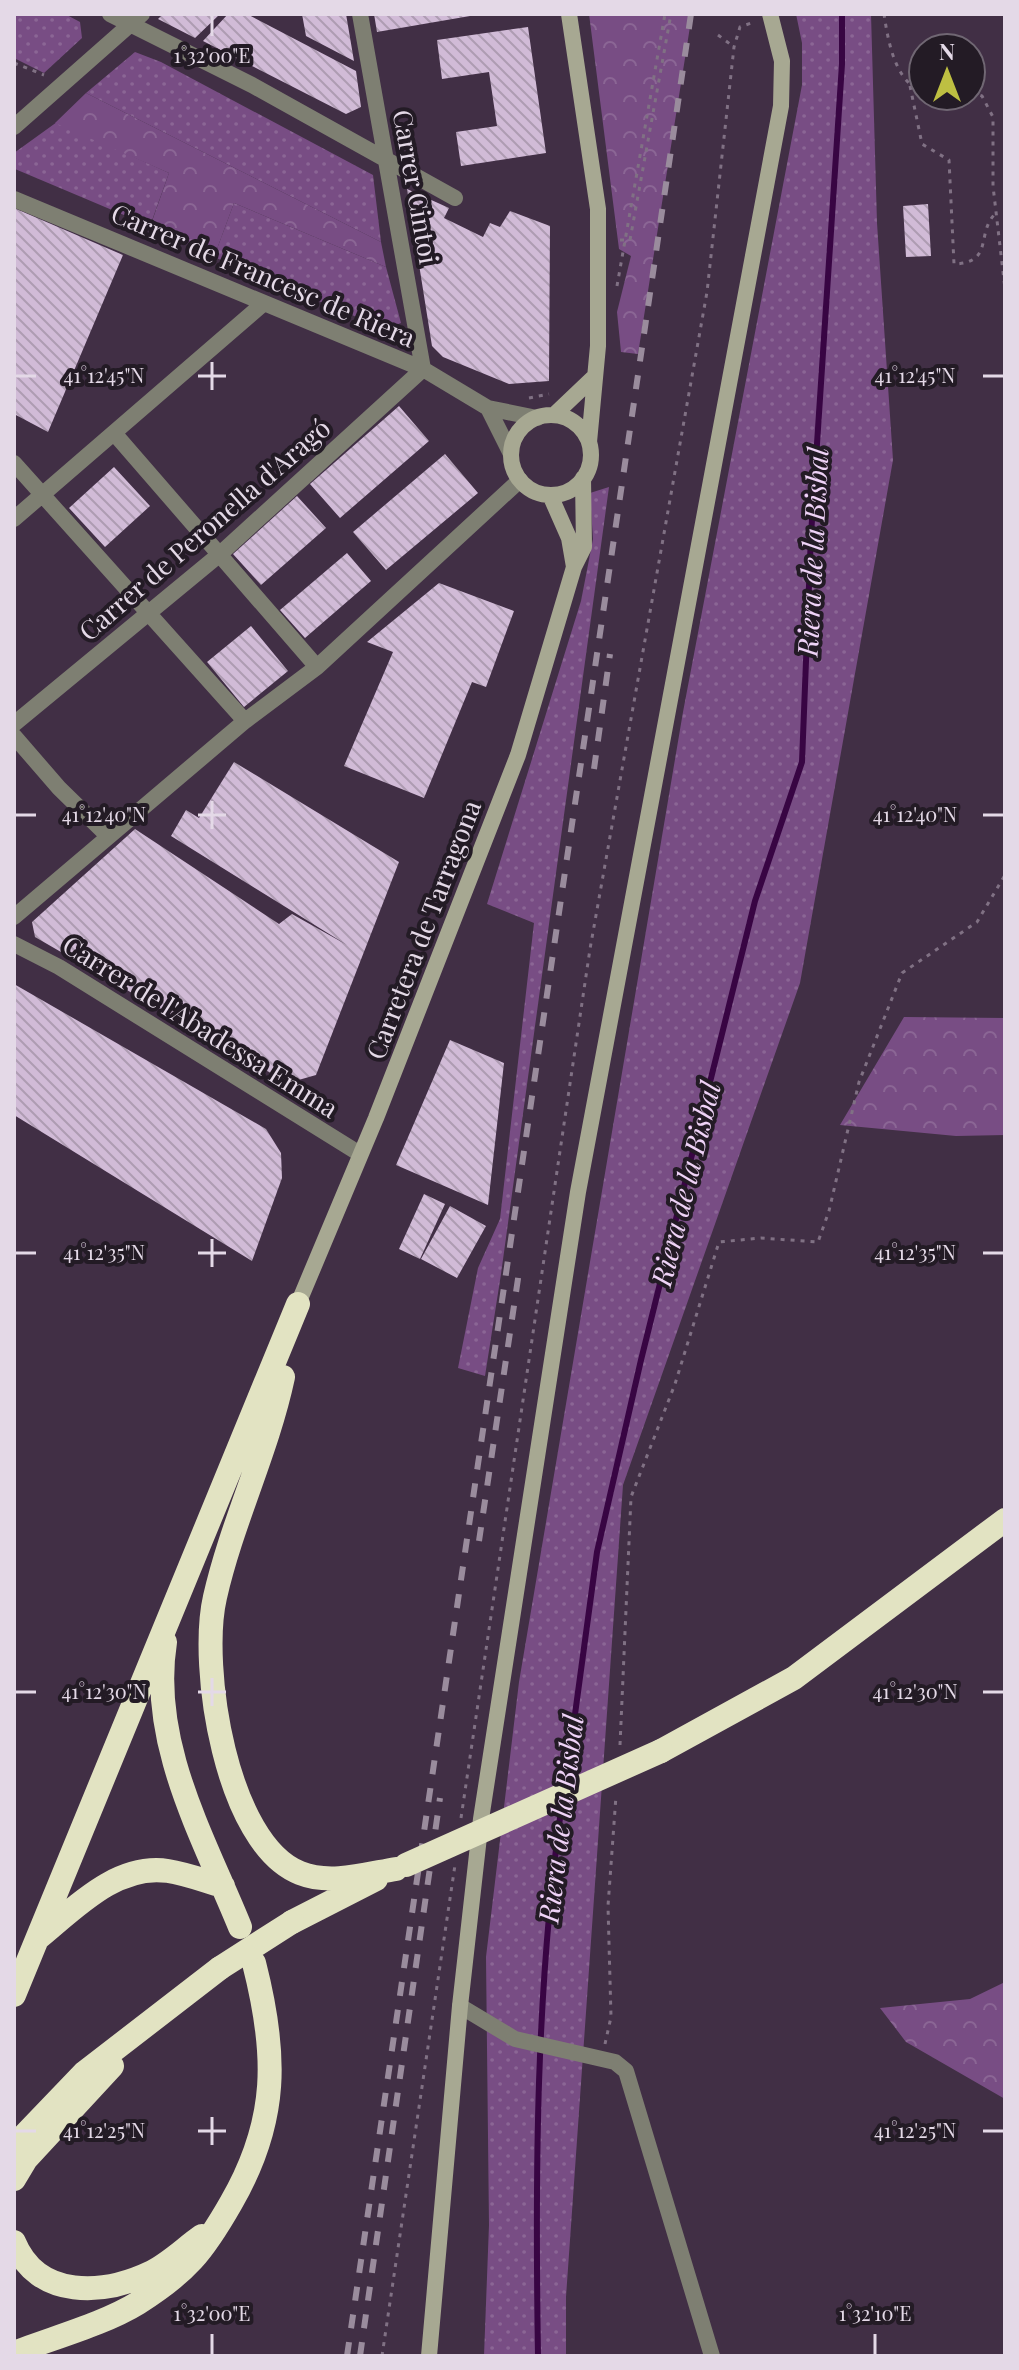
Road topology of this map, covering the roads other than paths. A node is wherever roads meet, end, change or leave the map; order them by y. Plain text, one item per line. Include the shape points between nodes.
1 (110, 14) edge
2 (360, 14) edge
3 (569, 14) edge
4 (771, 15) edge
5 (136, 19) edge
6 (14, 127) edge
7 (388, 160) junction
8 (455, 198) dead end
9 (14, 199) edge
10 (264, 303) junction
11 (423, 369) junction
12 (595, 376) junction
13 (488, 408) junction
14 (554, 415) junction
15 (537, 418) junction
16 (114, 433) junction
17 (589, 442) junction
18 (511, 454) junction
19 (14, 463) edge
20 (583, 478) junction
21 (520, 480) junction
22 (41, 494) junction
23 (550, 495) junction
24 (14, 519) edge
25 (220, 554) junction
26 (574, 567) junction
27 (146, 615) junction
28 (317, 667) junction
29 (245, 721) junction
30 (14, 724) edge
31 (14, 736) edge
32 (107, 835) junction
33 (14, 917) edge
34 (14, 944) edge
35 (360, 1154) junction
36 (298, 1304) junction
37 (1005, 1520) edge
38 (168, 1624) junction
39 (401, 1867) junction
40 (223, 1886) junction
41 (240, 1927) dead end
42 (34, 1942) junction
43 (254, 1963) dead end
44 (14, 1995) edge
45 (460, 2006) junction
46 (157, 2014) junction
47 (14, 2146) edge
48 (14, 2179) edge
49 (220, 2223) junction
50 (14, 2242) edge
51 (14, 2353) edge
52 (429, 2356) edge
53 (712, 2356) edge

1 - 5 street
2 - 7 street, Carrer Cintoi
3 - 12 street via 598,209
4 - 45 street via 782,61 781,106 578,1192 481,1819
5 - 6 street
5 - 7 street
7 - 8 street
7 - 11 street, Carrer Cintoi
9 - 10 street, Carrer de Francesc de Riera
10 - 11 street, Carrer de Francesc de Riera
10 - 16 street
11 - 13 street, Carrer de Francesc de Riera
11 - 25 street, Carrer de Peronella d'Aragó
12 - 14 street
12 - 17 street
13 - 15 street, Carrer de Francesc de Riera
13 - 18 street
14 - 15 street
14 - 17 street via 575,424
15 - 18 street via 518,432
16 - 22 street
16 - 25 street
17 - 20 street
18 - 21 street
19 - 22 street
20 - 23 street
20 - 26 street, Carretera de Tarragona via 584,547
21 - 23 street
21 - 28 street
22 - 24 street
22 - 27 street
23 - 26 street via 569,538
25 - 27 street, Carrer de Peronella d'Aragó
25 - 28 street
26 - 35 street, Carretera de Tarragona via 518,755
27 - 29 street
27 - 30 street, Carrer de Peronella d'Aragó
28 - 29 street
29 - 32 street
31 - 32 street
32 - 33 street
34 - 35 street, Carrer de l'Abadessa Emma
35 - 36 street, Carretera de Tarragona
36 - 38 highway
36 - 39 highway via 280,1392 214,1600 210,1655 216,1708 229,1768 254,1831 286,1866 303,1875 331,1878
37 - 39 highway, bridge via 794,1678 661,1751
38 - 40 highway via 160,1690 164,1726 173,1764
38 - 42 highway
39 - 46 highway, bridge via 292,1922
40 - 41 highway
40 - 42 highway via 166,1870 136,1875 100,1887
42 - 44 highway
43 - 49 highway via 270,2044 269,2106 252,2167
45 - 52 street
45 - 53 street via 515,2039 615,2062 626,2071
46 - 47 highway via 84,2073
46 - 48 highway via 26,2159
49 - 50 highway via 155,2270 93,2290 45,2278 28,2265
49 - 51 highway via 203,2252 135,2305

